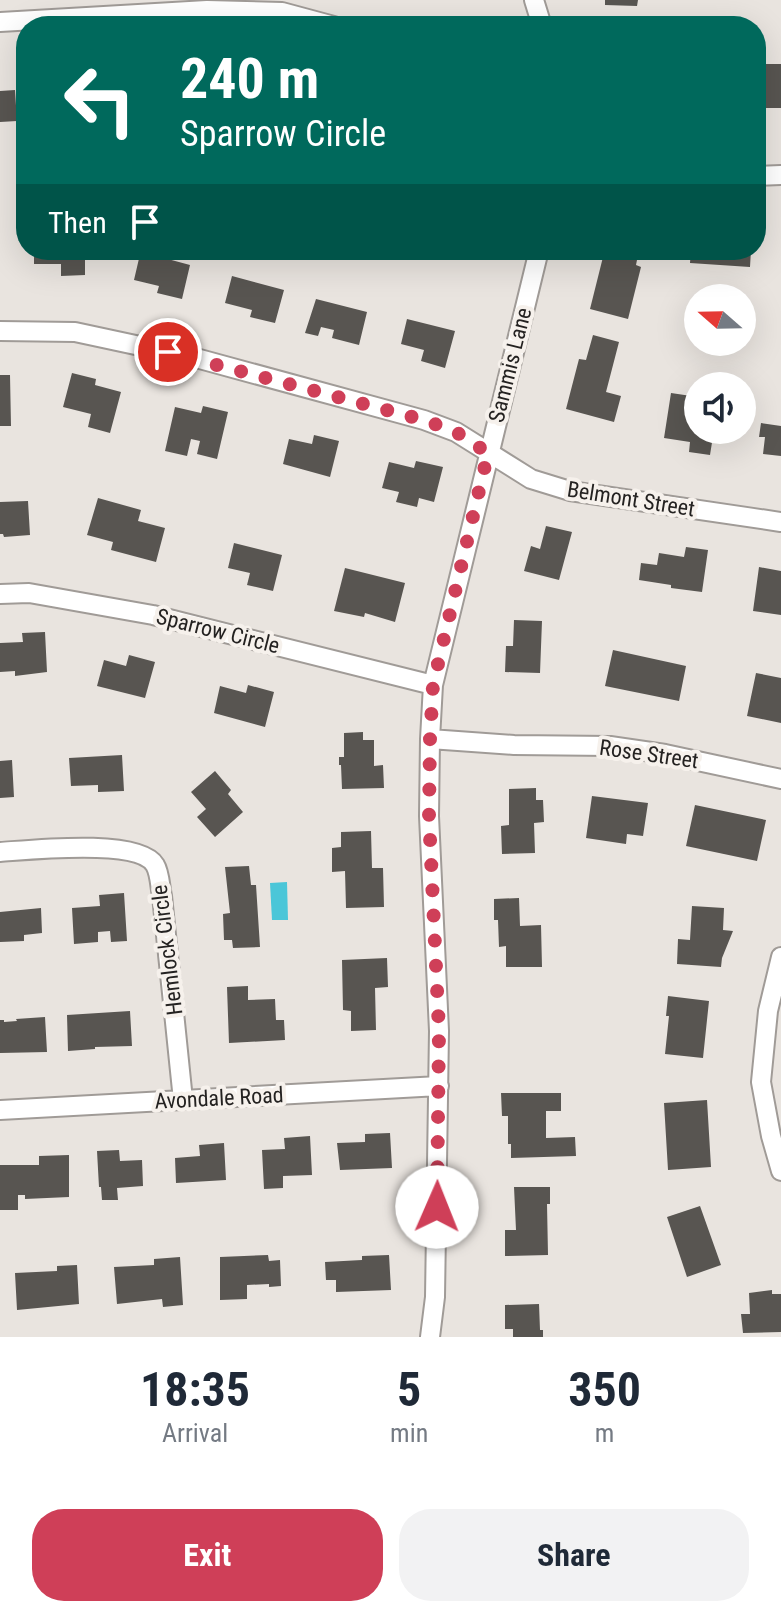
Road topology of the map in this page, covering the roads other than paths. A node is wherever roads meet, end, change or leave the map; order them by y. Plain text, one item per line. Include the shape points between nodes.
1 (104, 16) edge
2 (297, 16) edge
3 (536, 260) edge
4 (0, 331) edge
5 (488, 453) junction
6 (781, 522) edge
7 (0, 594) edge
8 (433, 685) junction
9 (430, 739) junction
10 (781, 779) edge
11 (0, 852) edge
12 (781, 957) edge
13 (439, 1086) junction
14 (183, 1100) junction
15 (0, 1110) edge
16 (781, 1171) edge
17 (430, 1337) edge

1 - 2 street via 207,10
3 - 5 street, Sammis Lane
4 - 5 street via 75,332 196,358 424,420
5 - 6 street, Belmont Street via 531,479 570,491
5 - 8 street, Sammis Lane
7 - 8 street, Sparrow Circle via 29,593 153,615
8 - 9 street, Sammis Lane
9 - 10 street, Rose Street via 610,746
9 - 13 street, Sammis Lane
11 - 14 street, Hemlock Circle via 104,847 138,853 155,865
12 - 16 street via 768,1011 761,1082
13 - 14 street, Avondale Road
13 - 17 street, Sammis Lane
14 - 15 street, Avondale Road

